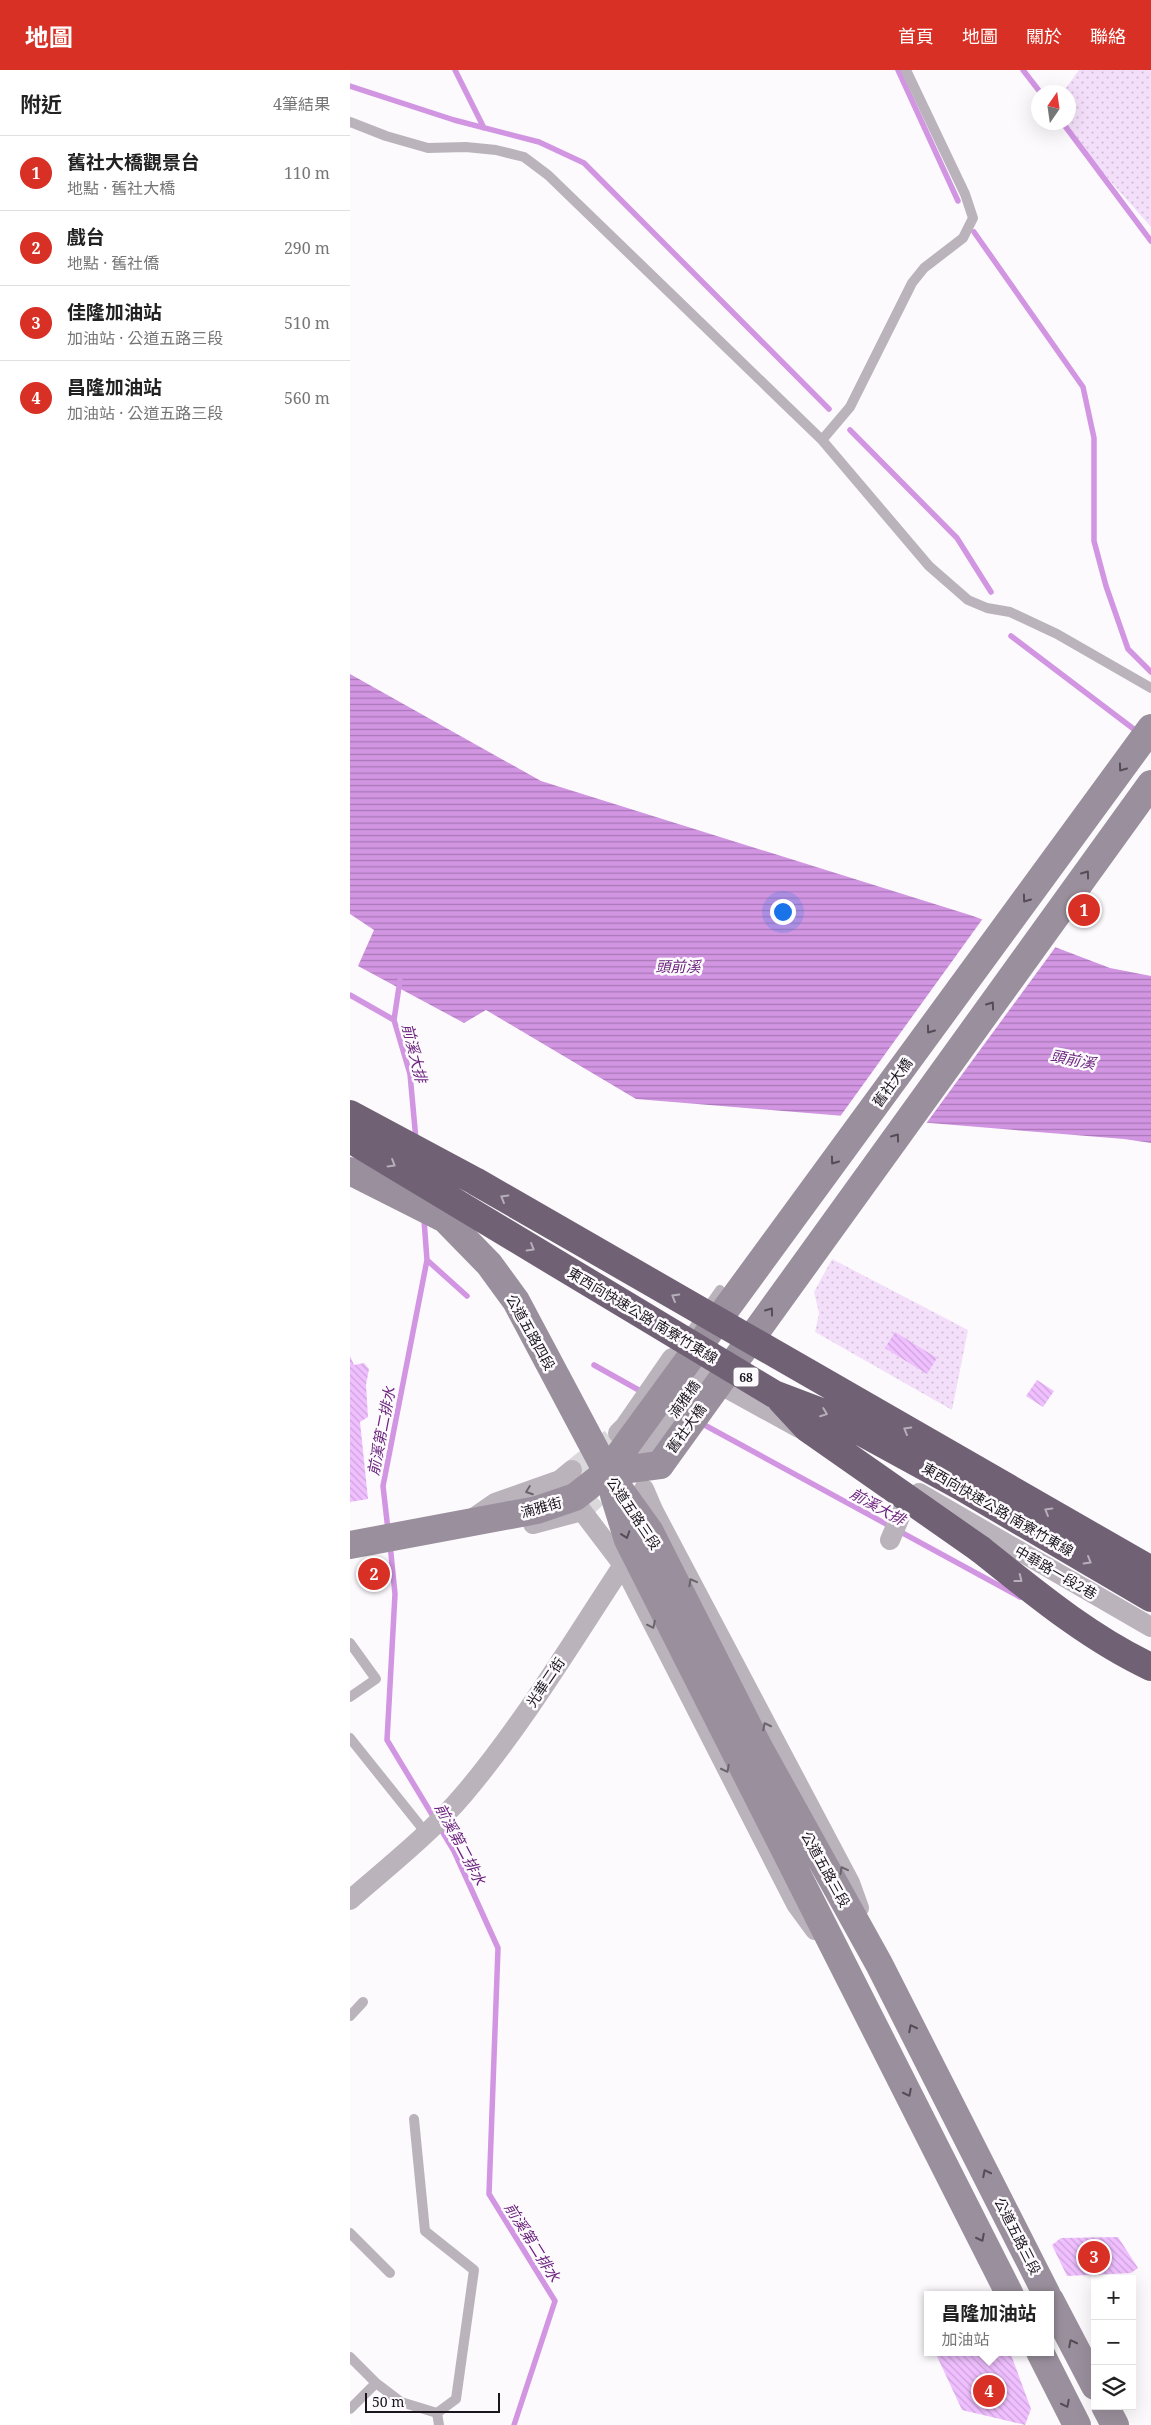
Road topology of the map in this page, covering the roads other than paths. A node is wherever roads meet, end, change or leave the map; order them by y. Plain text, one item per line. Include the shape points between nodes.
1 (906, 70) edge
2 (350, 122) edge
3 (822, 440) junction
4 (1151, 688) edge
5 (1151, 728) edge
6 (1151, 784) edge
7 (350, 1114) edge
8 (350, 1139) edge
9 (350, 1171) edge
10 (720, 1290) dead end
11 (672, 1358) junction
12 (702, 1374) junction
13 (774, 1394) junction
14 (666, 1425) joint
15 (639, 1446) junction
16 (863, 1462) junction
17 (572, 1470) tunnel mouth
18 (607, 1472) junction
19 (644, 1489) dead end
20 (905, 1505) junction
21 (582, 1511) joint
22 (962, 1516) junction
23 (466, 1523) junction
24 (890, 1540) dead end
25 (358, 1544) edge
26 (623, 1565) junction
27 (1151, 1570) edge
28 (1151, 1598) edge
29 (1151, 1627) edge
30 (350, 1643) edge
31 (1151, 1667) edge
32 (350, 1698) edge
33 (350, 1738) edge
34 (426, 1833) junction
35 (350, 1900) edge
36 (879, 1964) junction
37 (846, 1972) junction
38 (363, 2002) dead end
39 (350, 2016) edge
40 (414, 2119) dead end
41 (350, 2233) edge
42 (1031, 2264) junction
43 (390, 2273) dead end
44 (1006, 2286) edge
45 (1046, 2291) edge
46 (1054, 2308) edge
47 (1042, 2356) edge
48 (350, 2357) edge
49 (1091, 2378) edge
50 (376, 2383) junction
51 (350, 2409) edge
52 (1108, 2410) edge
53 (437, 2413) junction
54 (439, 2425) edge
55 (1077, 2425) edge
56 (1115, 2425) edge

1 - 3 lane via 965,194 973,218 963,238 924,268 912,283 850,407
2 - 3 lane via 428,148 466,147 524,157 548,175
3 - 4 lane via 929,566 968,600 1010,612 1057,634
5 -> 15 street, 舊社大橋, bridge
15 -> 6 street, 舊社大橋, bridge
27 -> 7 highway, 東西向快速公路 南寮竹東線 / 68, bridge via 483,1186
8 -> 13 highway, 東西向快速公路 南寮竹東線 / 68, bridge
9 - 18 street, 公道五路四段 via 445,1219 489,1264 516,1300
10 - 11 lane
11 - 12 street
11 - 15 street, 湳雅街 via 640,1406
12 - 14 street, 湳雅橋
12 - 16 street, 中華路一段2巷
13 -> 28 highway, 東西向快速公路 南寮竹東線 / 68, bridge via 832,1416 960,1486
13 -> 31 highway, bridge via 807,1428 980,1549 1050,1604
14 - 15 street, 湳雅街
15 - 18 street, 湳雅街
15 - 18 street, 湳雅街
16 - 20 street, 中華路一段2巷
16 - 22 street, 中華路一段2巷
17 -> 23 street, 湳雅街 via 560,1480 495,1503
18 - 23 street, 湳雅街 via 574,1497 537,1510
18 - 36 street, 公道五路三段 via 650,1532 758,1746
18 -> 37 street, 公道五路三段 via 628,1540
36 -> 19 street, 公道五路三段 via 850,1883
20 - 22 street, 中華路一段2巷
20 - 24 street
21 - 23 street, 湳雅街 via 521,1527
21 - 26 street, 公道五路三段
22 - 29 street, 中華路一段2巷
23 - 25 street, 湳雅街
26 - 34 street, 光華二街 via 497,1753
26 -> 37 street, 公道五路三段 via 796,1904
30 - 32 lane via 376,1679
33 - 34 lane
34 - 35 street
42 -> 36 street, 公道五路三段
37 -> 44 street, 公道五路三段
38 - 39 lane
40 - 53 lane via 425,2230 474,2270 456,2399
41 - 43 lane
42 - 44 street
42 - 45 street, 公道五路三段
49 -> 46 street
47 -> 55 street
48 - 50 lane
50 - 51 lane
50 - 53 lane via 400,2402
52 - 56 street
53 - 54 lane

